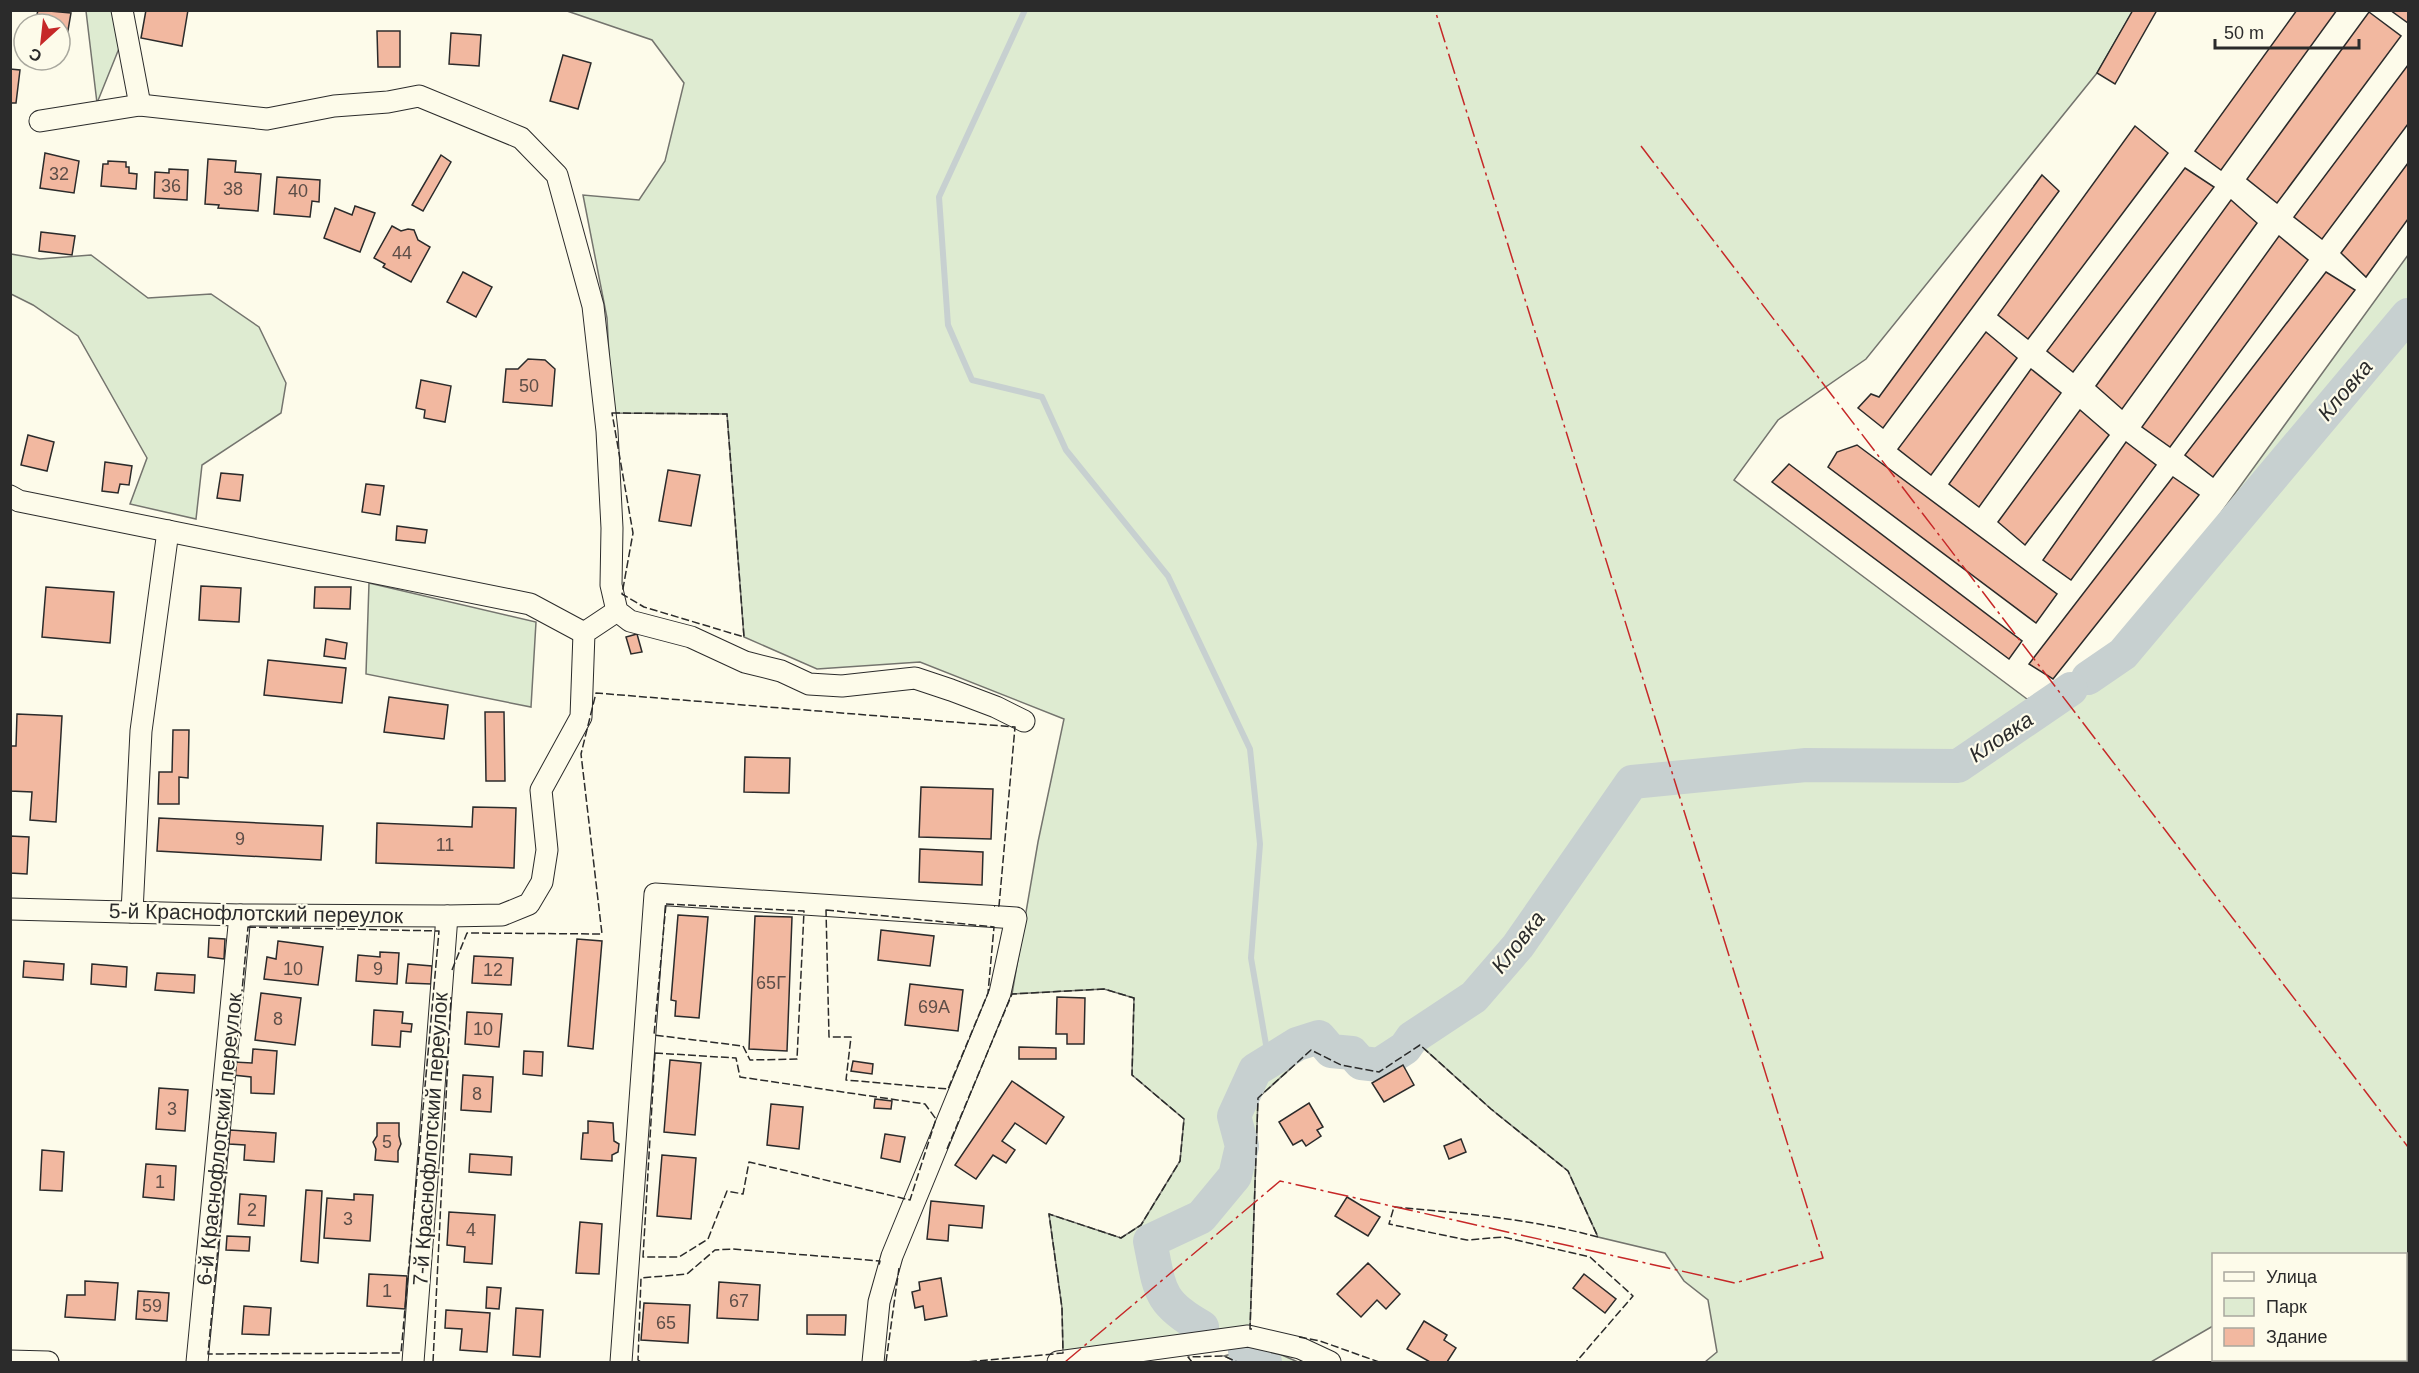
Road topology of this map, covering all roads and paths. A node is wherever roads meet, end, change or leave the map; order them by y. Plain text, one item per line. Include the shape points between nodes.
1 (122, 10) edge
2 (140, 105) junction
3 (40, 121) dead end
4 (10, 496) edge
5 (168, 531) junction
6 (617, 611) junction
7 (584, 633) junction
8 (1024, 721) dead end
9 (10, 909) edge
10 (132, 912) junction
11 (240, 915) junction
12 (447, 916) junction
13 (10, 1361) edge
14 (48, 1362) edge
15 (197, 1362) edge
16 (413, 1362) edge
17 (621, 1362) edge
18 (873, 1362) edge
19 (1058, 1362) edge
20 (1330, 1362) edge

1 - 2 street
2 - 3 street
2 - 6 street via 267,119 419,96 521,138 557,175 593,306 608,431 611,585
4 - 5 street
5 - 7 street via 530,604
5 - 10 street via 141,731
6 - 7 street
6 - 8 street via 630,621 691,637 744,662 782,671 809,684 842,686 915,678
7 - 12 street, 5-й Краснофлотский переулок via 581,717 541,790 547,850 542,882 529,904 502,915
9 - 10 street, 5-й Краснофлотский переулок
10 - 11 street, 5-й Краснофлотский переулок
11 - 12 street, 5-й Краснофлотский переулок
11 - 15 street, 6-й Краснофлотский переулок
12 - 16 street, 7-й Краснофлотский переулок
13 - 14 street
17 - 18 street via 655,894 1016,918 1000,993 892,1256 879,1302
19 - 20 street via 1248,1336 1300,1348

